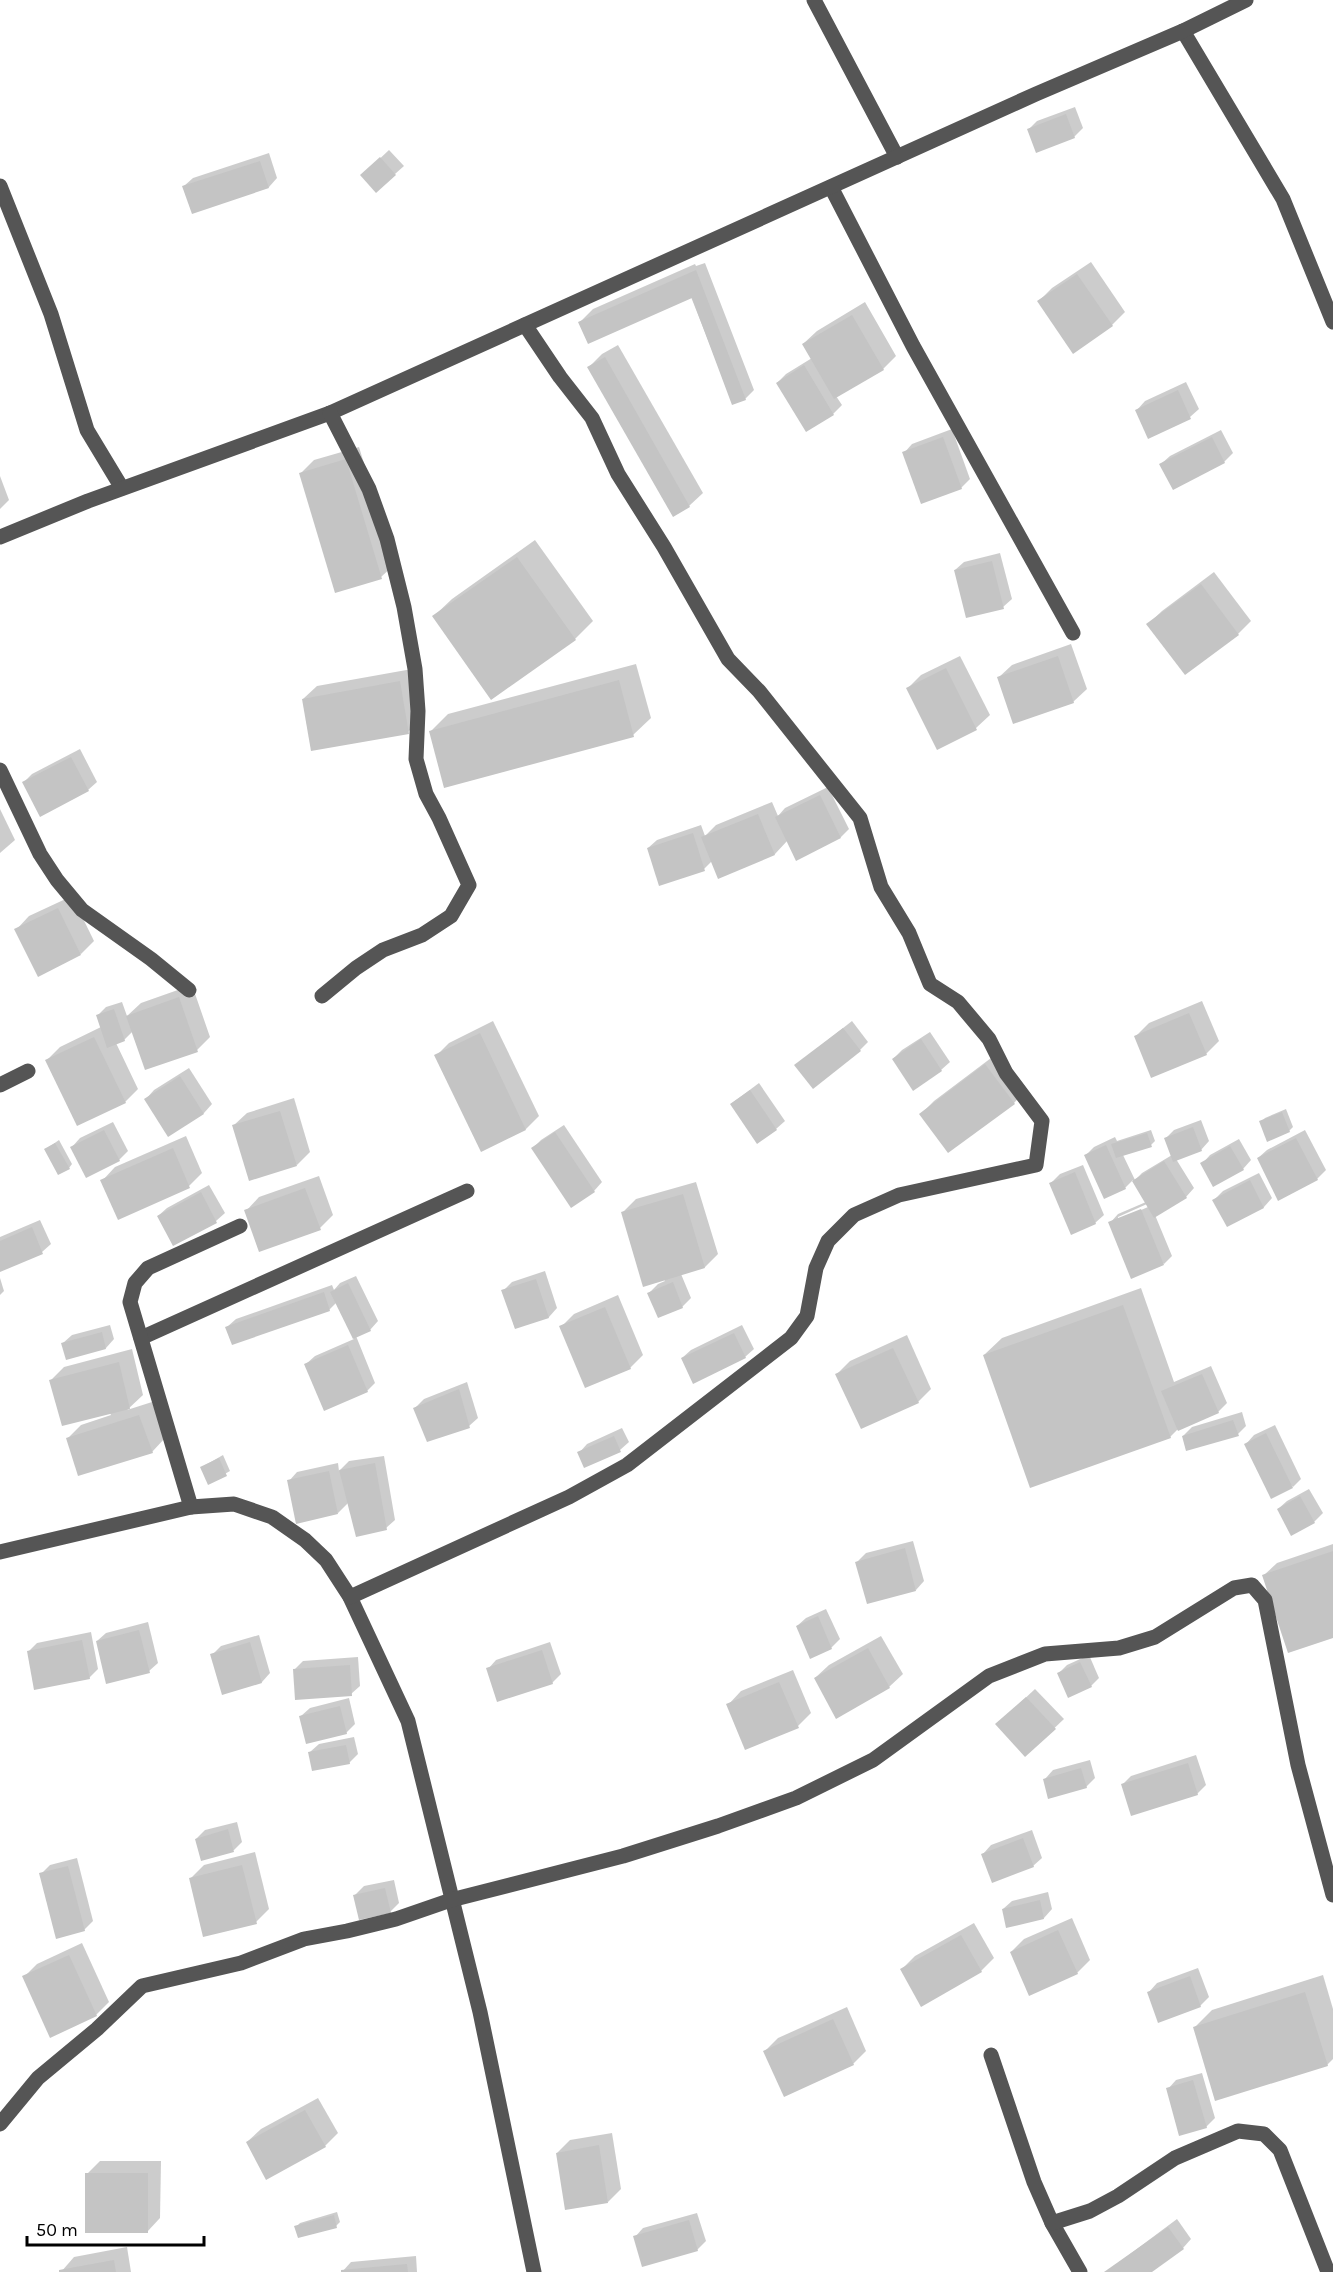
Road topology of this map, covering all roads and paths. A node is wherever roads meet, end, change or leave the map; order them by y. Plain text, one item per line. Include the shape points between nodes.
1 (814, 0) edge
2 (1246, 0) edge
3 (1183, 31) junction
4 (897, 157) junction
5 (0, 186) edge
6 (831, 187) junction
7 (1333, 322) edge
8 (525, 325) junction
9 (330, 413) junction
10 (122, 488) junction
11 (0, 537) edge
12 (1073, 633) dead end
13 (0, 770) edge
14 (189, 990) dead end
15 (322, 996) dead end
16 (28, 1071) dead end
17 (0, 1085) edge
18 (467, 1191) dead end
19 (240, 1226) dead end
20 (141, 1338) junction
21 (191, 1507) junction
22 (0, 1552) edge
23 (350, 1597) junction
24 (1333, 1895) edge
25 (451, 1900) junction
26 (991, 2055) dead end
27 (0, 2124) edge
28 (1052, 2223) junction
29 (534, 2272) edge
30 (1080, 2272) edge
31 (1328, 2272) edge

1 - 4 street
2 - 3 street
3 - 4 street
3 - 7 street via 1283,198
4 - 6 street
5 - 10 street via 51,314 87,430
6 - 8 street
6 - 12 street via 913,346
8 - 9 street
8 - 23 street via 592,418 618,474 728,659 759,691 860,818 881,886 909,933 930,984 958,1002 989,1039 1006,1073 1042,1121 1036,1165 899,1195 854,1215 828,1241 816,1268 807,1316 791,1338 627,1465 569,1497
9 - 10 street
9 - 15 street via 369,489 387,539 415,669 416,759 426,794 469,885 451,916 422,935 383,950
10 - 11 street
13 - 14 street via 40,854 82,910
16 - 17 street
18 - 20 street
19 - 20 street via 148,1268 135,1283 130,1302
20 - 21 street
21 - 22 street
21 - 23 street via 234,1504 272,1517 326,1560
23 - 25 street via 408,1721
24 - 25 street via 1298,1765 1265,1600 1252,1585 1234,1588 1155,1637 1119,1648 1045,1654 989,1676 873,1760 795,1798 623,1856
25 - 27 street via 396,1919 304,1939 241,1963 142,1986 38,2078
25 - 29 street via 480,2012
26 - 28 street
28 - 30 street
28 - 31 street via 1090,2211 1174,2158 1238,2131 1264,2134 1280,2150

